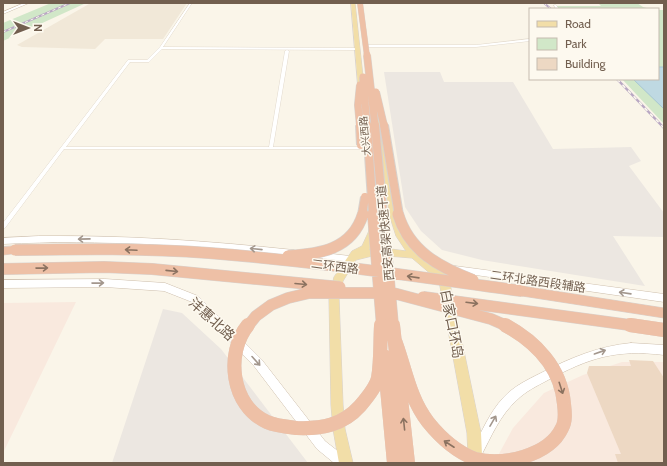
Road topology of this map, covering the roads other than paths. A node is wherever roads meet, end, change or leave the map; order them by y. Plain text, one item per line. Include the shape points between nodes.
1 (27, 3) edge
2 (191, 3) edge
3 (354, 3) edge
4 (361, 3) edge
5 (3, 12) edge
6 (529, 40) edge
7 (368, 46) junction
8 (161, 48) junction
9 (357, 48) junction
10 (287, 51) dead end
11 (365, 67) junction
12 (63, 148) junction
13 (271, 148) junction
14 (366, 148) junction
15 (3, 227) edge
16 (3, 241) edge
17 (3, 251) edge
18 (209, 253) junction
19 (414, 255) junction
20 (350, 259) junction
21 (3, 268) edge
22 (3, 284) edge
23 (522, 291) junction
24 (393, 293) junction
25 (664, 298) edge
26 (664, 312) edge
27 (381, 326) junction
28 (664, 330) edge
29 (394, 338) junction
30 (664, 350) edge
31 (473, 459) edge
32 (345, 463) edge
33 (394, 463) edge
34 (408, 463) edge

1 - 5 main road
2 - 8 street
3 - 9 main road, 大兴西路
3 - 11 highway, 西安高架快速干道
4 - 7 main road, 大兴西路
4 - 11 highway, 西安高架快速干道, bridge
6 - 7 street via 476,46
7 - 19 main road, 大兴西路 via 394,217 401,236
8 - 9 street
8 - 12 street via 148,61 129,61
9 - 14 main road, 大兴西路
10 - 13 street
11 - 18 highway, bridge via 358,105 365,208 353,232 336,245 319,253 271,257
11 - 23 highway, bridge via 380,104 395,198 407,235 429,258 457,274 489,285
11 - 27 highway, 西安高架快速干道, bridge
11 - 29 highway, 西安高架快速干道, bridge
12 - 13 street
12 - 15 street
13 - 14 street
14 - 20 main road, 大兴西路 via 373,233 365,248
20 -> 16 main road via 194,242 103,238
18 -> 17 highway, 二环西路, bridge via 111,248
23 -> 18 highway, 二环西路, bridge via 312,263
19 - 20 main road via 376,251
25 -> 19 main road, 二环北路西段辅路 via 459,270
19 - 31 main road, 白家口环岛 via 444,279 474,433
20 - 32 main road via 338,280 334,298 337,405
21 -> 24 highway, 二环西路, bridge via 152,269
22 -> 32 main road, 沣惠北路 via 105,283 157,286 195,299 258,363 321,445
23 - 26 highway, 二环西路
24 - 27 highway, bridge via 309,293 271,305 256,316 241,334 234,358 235,378 242,397 251,410 267,422 288,427 323,428 351,416 366,399 378,379
24 -> 28 highway, 二环西路, bridge
24 -> 29 highway, bridge via 491,318 506,324 533,343 554,371 562,390 565,409 563,426 555,440 543,452 531,458 509,462 478,460 443,440 416,404
27 - 33 highway, 西安高架快速干道, bridge
34 -> 29 highway, 西安高架快速干道, bridge
31 -> 30 main road via 495,416 519,390 562,367 604,350 639,346

